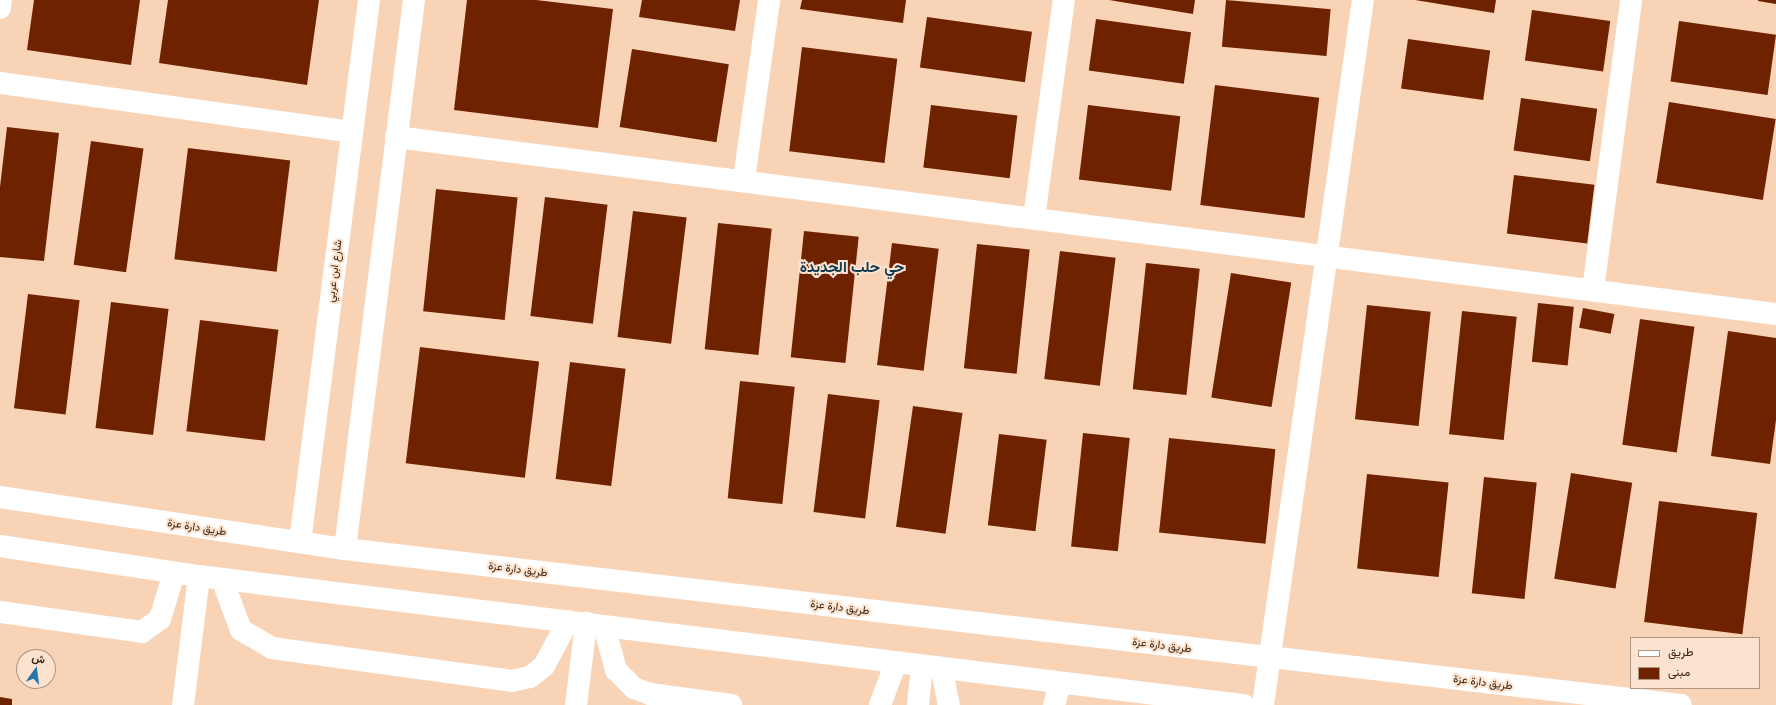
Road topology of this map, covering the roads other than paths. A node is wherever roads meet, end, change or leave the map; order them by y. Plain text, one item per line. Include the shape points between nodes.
1 (1, 0) edge
2 (369, 0) edge
3 (414, 0) edge
4 (770, 0) edge
5 (1064, 0) edge
6 (1364, 0) edge
7 (1631, 0) edge
8 (0, 8) edge
9 (0, 83) edge
10 (352, 132) junction
11 (396, 137) junction
12 (744, 179) junction
13 (1034, 218) junction
14 (1329, 257) junction
15 (1593, 290) junction
16 (1776, 314) edge
17 (0, 497) edge
18 (300, 542) junction
19 (0, 546) edge
20 (345, 549) junction
21 (174, 572) junction
22 (199, 576) junction
23 (222, 579) junction
24 (0, 612) edge
25 (586, 623) junction
26 (1269, 657) junction
27 (895, 665) junction
28 (932, 669) junction
29 (1060, 684) junction
30 (183, 705) edge
31 (576, 705) edge
32 (731, 705) edge
33 (880, 705) edge
34 (918, 705) edge
35 (949, 705) edge
36 (1054, 705) edge
37 (1244, 705) edge
38 (1264, 705) edge
39 (1681, 705) edge

1 - 8 street
2 - 10 street, شارع ابن عربي
3 - 11 street
4 - 12 street
5 - 13 street
6 - 14 street
7 - 15 street
9 - 10 street
10 - 18 street, شارع ابن عربي
11 - 12 street
11 - 20 street
12 - 13 street
13 - 14 street
14 - 15 street
14 - 26 street
15 - 16 street
17 - 18 street, طريق دارة عزة
18 - 20 street, طريق دارة عزة
19 - 21 street
20 - 26 street, طريق دارة عزة
21 - 22 street
21 - 24 street via 160,619 142,632
22 - 23 street
22 - 30 street
23 - 25 street
23 - 25 street via 241,630 258,643 272,648 512,681 530,678
25 - 27 street
25 - 31 street
25 - 32 street via 616,670 634,688 650,694
26 - 38 street
26 - 39 street, طريق دارة عزة
27 - 28 street
27 - 33 street
28 - 29 street
28 - 34 street
28 - 35 street
29 - 36 street
29 - 37 street

